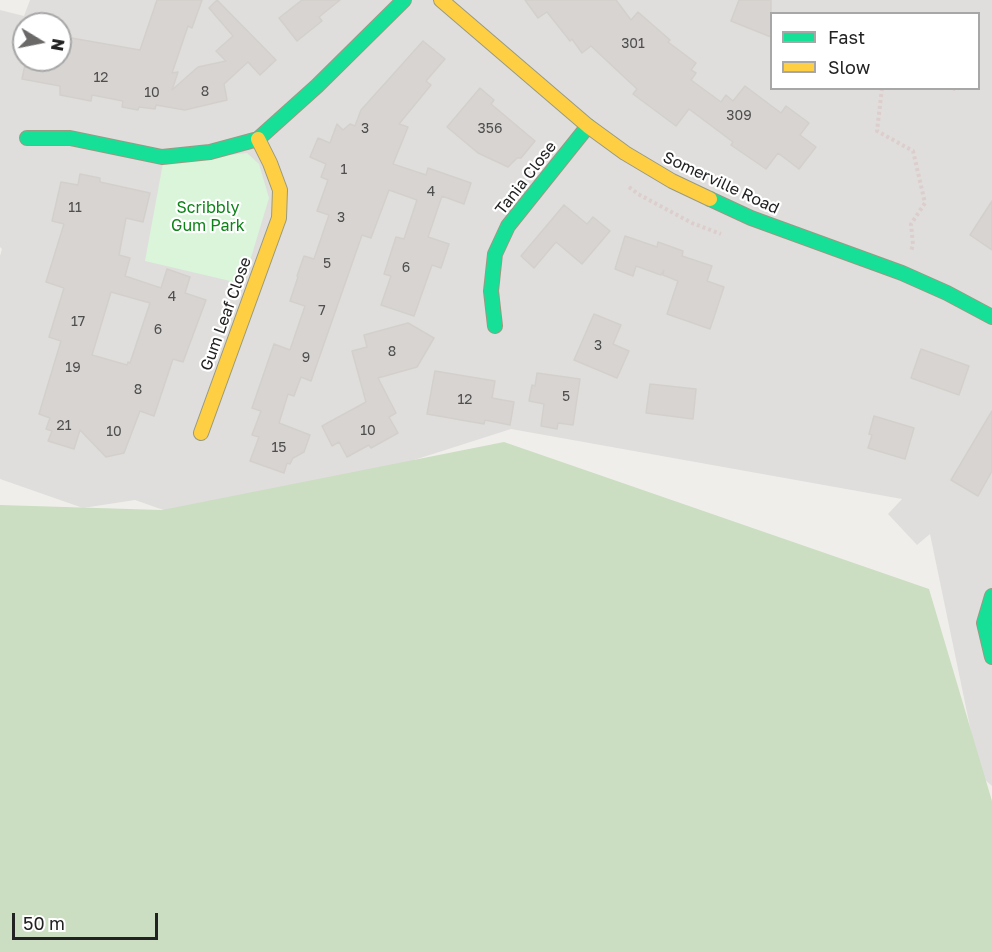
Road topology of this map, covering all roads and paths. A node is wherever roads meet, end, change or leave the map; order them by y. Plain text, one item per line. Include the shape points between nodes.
1 (404, 0) edge
2 (441, 0) edge
3 (882, 90) edge
4 (588, 126) junction
5 (27, 138) dead end
6 (258, 138) junction
7 (902, 273) junction
8 (992, 318) edge
9 (495, 326) dead end
10 (201, 433) dead end
11 (992, 596) edge
12 (992, 657) edge

1 - 6 street
2 - 4 street, Somerville Road
3 - 7 path via 877,131 914,151 925,203 911,224 913,245
4 - 7 street, Somerville Road via 657,173 711,200
4 - 9 street, Tania Close via 508,226 495,254 491,291
5 - 6 street via 70,138 162,157 210,153
6 - 10 street, Gum Leaf Close via 280,190 279,218
7 - 8 street, Somerville Road
11 - 12 street via 984,623

